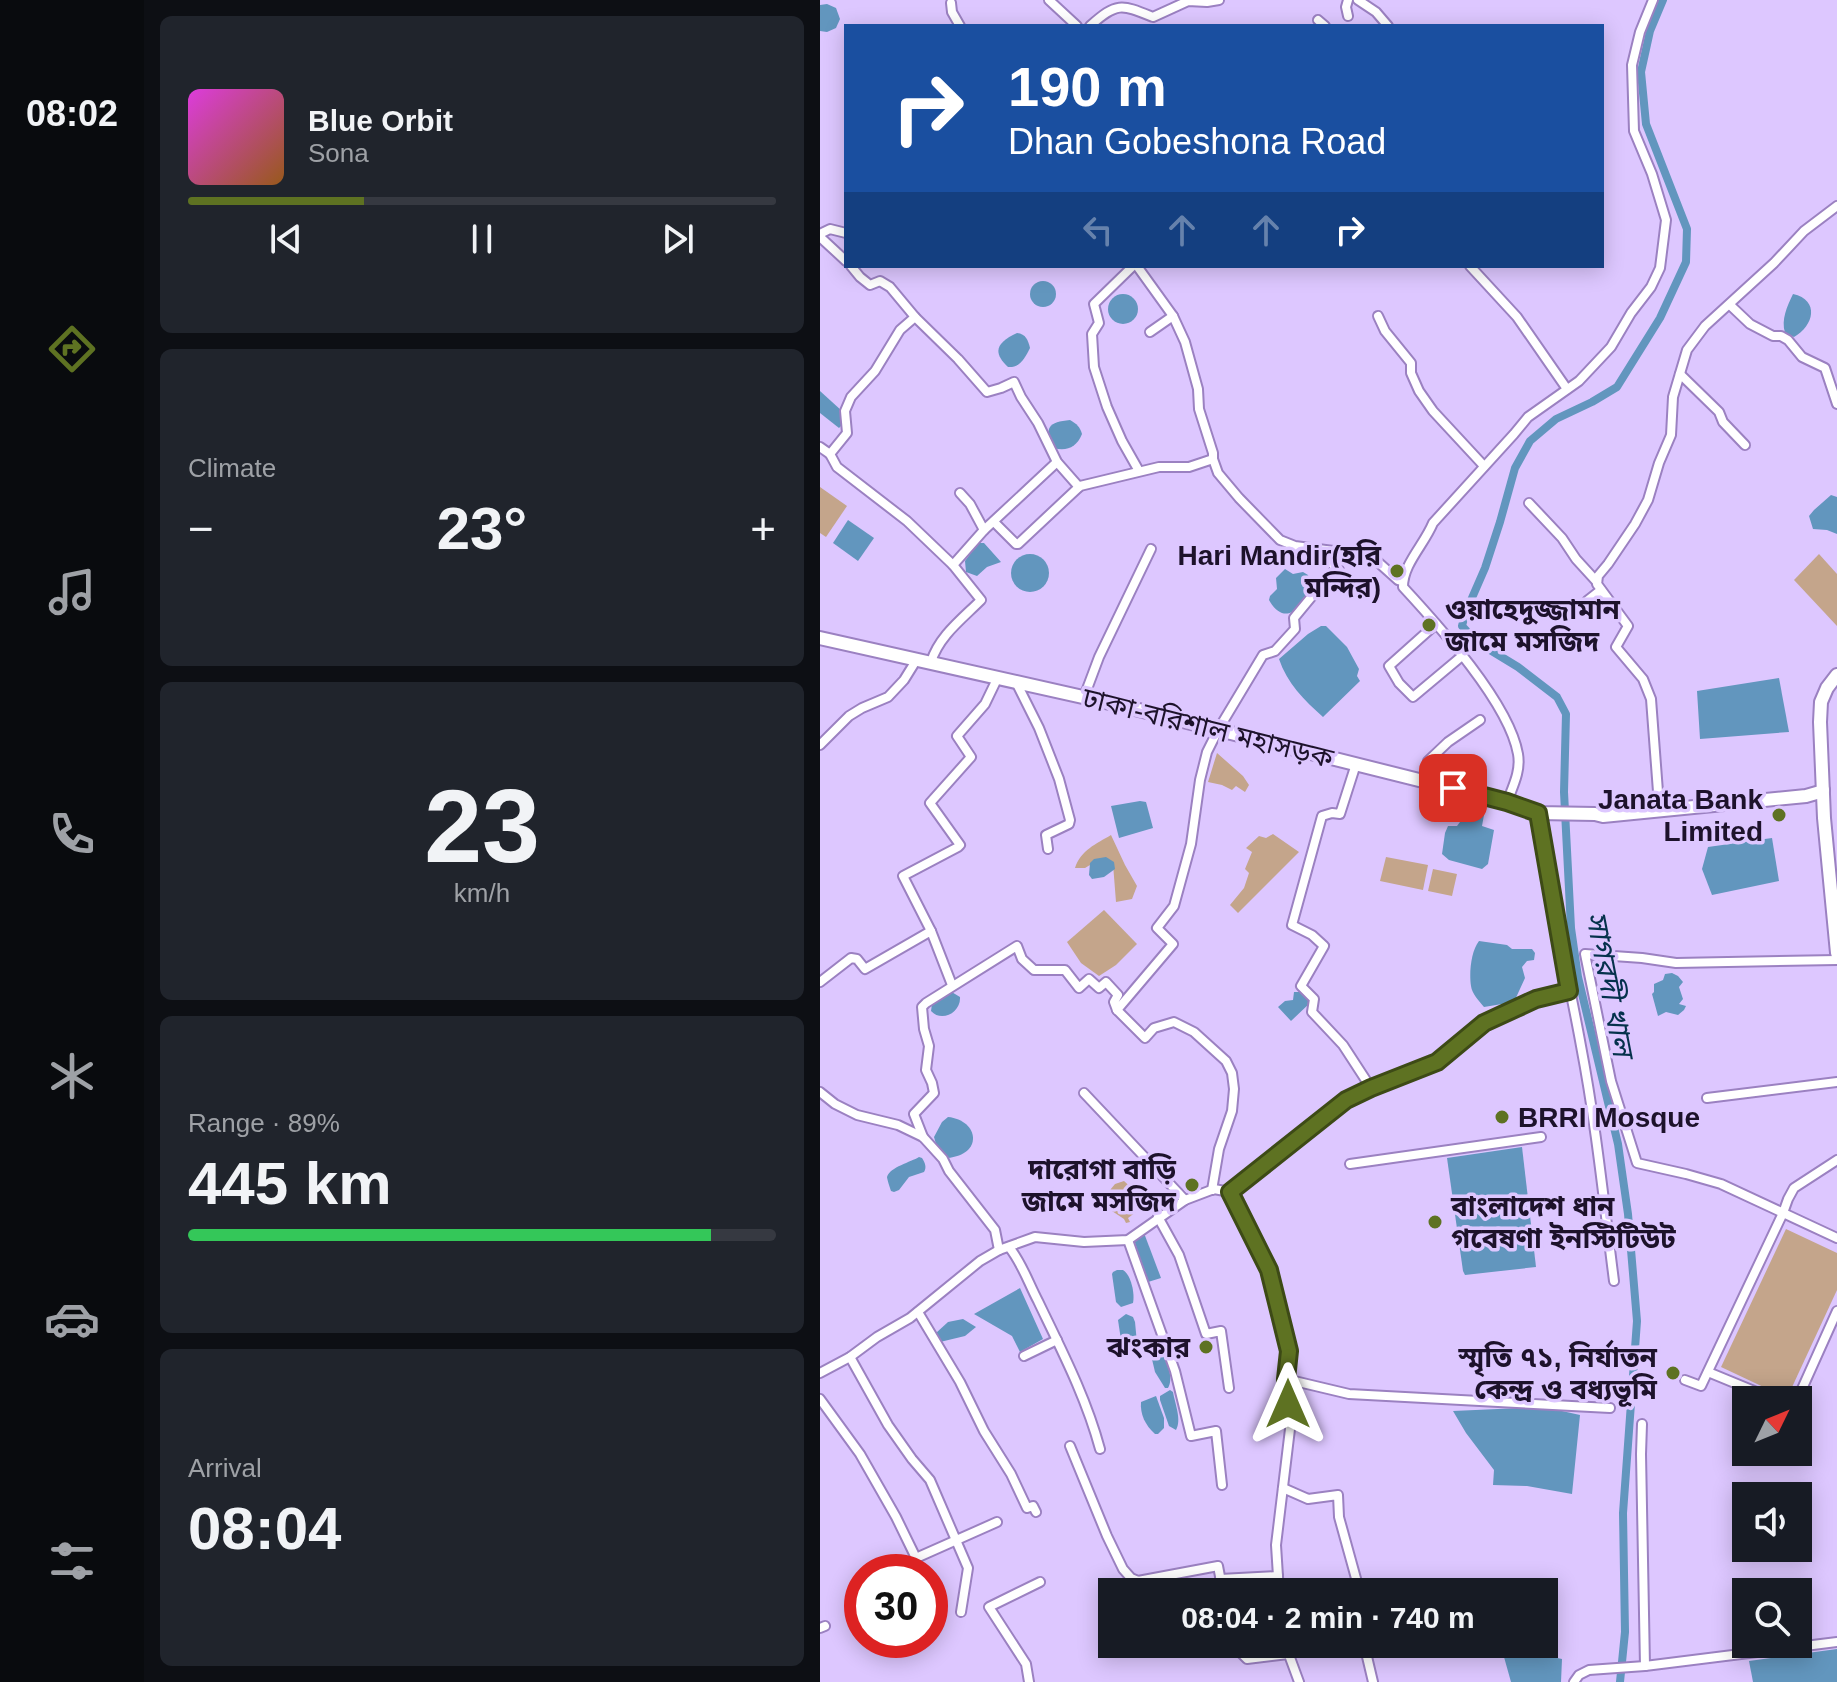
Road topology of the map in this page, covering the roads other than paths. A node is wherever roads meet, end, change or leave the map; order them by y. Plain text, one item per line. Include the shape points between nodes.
1 (1049, 0) edge
2 (1219, 0) edge
3 (1348, 0) edge
4 (1358, 0) edge
5 (1653, 0) edge
6 (951, 3) dead end
7 (1348, 16) dead end
8 (959, 24) edge
9 (1075, 24) edge
10 (1092, 24) edge
11 (1386, 24) edge
12 (1837, 206) edge
13 (844, 232) edge
14 (820, 236) edge
15 (844, 259) edge
16 (853, 268) edge
17 (1133, 268) edge
18 (1137, 268) edge
19 (1472, 268) edge
20 (1730, 305) junction
21 (1173, 316) junction
22 (1378, 316) dead end
23 (915, 317) junction
24 (1150, 332) dead end
25 (1680, 374) junction
26 (1567, 389) junction
27 (1837, 404) edge
28 (1745, 445) dead end
29 (820, 447) edge
30 (830, 454) junction
31 (1213, 459) junction
32 (1057, 462) junction
33 (1484, 466) junction
34 (1139, 471) junction
35 (1079, 487) junction
36 (960, 493) dead end
37 (1529, 503) dead end
38 (994, 522) junction
39 (984, 530) junction
40 (1151, 549) dead end
41 (1333, 551) junction
42 (953, 565) junction
43 (1403, 581) junction
44 (1599, 586) junction
45 (1587, 601) dead end
46 (1436, 624) junction
47 (820, 638) edge
48 (1462, 656) junction
49 (917, 659) junction
50 (931, 662) junction
51 (1837, 675) edge
52 (998, 677) junction
53 (1016, 681) junction
54 (1084, 697) junction
55 (1480, 720) dead end
56 (1218, 730) junction
57 (820, 745) edge
58 (1356, 764) junction
59 (1425, 781) junction
60 (1823, 790) junction
61 (1507, 802) junction
62 (1659, 805) junction
63 (1538, 813) junction
64 (1595, 814) junction
65 (1048, 849) dead end
66 (1837, 882) edge
67 (931, 931) junction
68 (1837, 953) edge
69 (1837, 960) edge
70 (820, 982) edge
71 (952, 985) junction
72 (1569, 991) junction
73 (1117, 1010) junction
74 (1837, 1082) edge
75 (1371, 1088) junction
76 (820, 1092) edge
77 (1084, 1093) dead end
78 (1707, 1098) dead end
79 (923, 1137) junction
80 (1541, 1137) dead end
81 (1837, 1160) edge
82 (1350, 1164) dead end
83 (1212, 1190) junction
84 (1230, 1192) junction
85 (1185, 1200) junction
86 (1783, 1213) junction
87 (1158, 1217) junction
88 (1837, 1238) edge
89 (1128, 1240) junction
90 (1009, 1247) junction
91 (999, 1250) junction
92 (1614, 1281) dead end
93 (1837, 1311) edge
94 (918, 1312) junction
95 (1057, 1340) junction
96 (1024, 1356) dead end
97 (850, 1357) junction
98 (821, 1370) edge
99 (1708, 1372) junction
100 (1286, 1379) junction
101 (1685, 1380) dead end
102 (1742, 1386) edge
103 (1803, 1386) edge
104 (1229, 1388) dead end
105 (820, 1399) edge
106 (1610, 1408) dead end
107 (1642, 1424) dead end
108 (1070, 1446) dead end
109 (1100, 1449) dead end
110 (1222, 1485) dead end
111 (1283, 1488) junction
112 (1036, 1512) dead end
113 (997, 1522) dead end
114 (956, 1540) junction
115 (1278, 1576) joint
116 (1131, 1578) edge
117 (1154, 1578) edge
118 (1220, 1578) edge
119 (1239, 1578) edge
120 (1356, 1578) edge
121 (1040, 1582) dead end
122 (961, 1612) dead end
123 (1837, 1642) edge
124 (1290, 1658) edge
125 (1367, 1658) edge
126 (1642, 1666) junction
127 (1029, 1682) edge
128 (1299, 1682) edge
129 (1373, 1682) edge
130 (1574, 1682) edge

1 - 9 street
2 - 10 street via 1188,1 1153,17 1123,6
3 - 7 street
4 - 11 street
5 - 26 street via 1632,65 1634,131 1666,220 1660,268 1611,347
6 - 8 street
12 - 20 street via 1804,231
13 - 14 street via 830,229
14 - 15 street
16 - 23 street via 866,283 880,281 890,287
17 - 34 street via 1094,304 1099,323 1092,334 1094,367 1107,407
18 - 21 street
19 - 26 street via 1523,324
20 - 25 street via 1687,350
20 - 27 street via 1750,324 1788,340 1802,357 1825,368
21 - 24 street
21 - 31 street via 1185,342
22 - 33 street via 1411,363 1419,391 1433,411
23 - 30 street via 851,397 845,411 847,433
23 - 32 street via 987,392 1014,382
25 - 28 street
25 - 44 street via 1671,435 1648,500 1598,576
26 - 33 street via 1528,417
29 - 30 street
30 - 42 street via 837,467
31 - 34 street via 1189,467
31 - 41 street via 1218,473 1280,540
32 - 35 street
32 - 38 street
33 - 43 street via 1433,523
34 - 35 street
35 - 38 street via 1018,544
36 - 39 street
37 - 44 street
38 - 39 street
39 - 42 street
40 - 54 street
41 - 43 street via 1369,554
41 - 56 street via 1330,562 1339,570 1294,618 1295,629 1275,651 1263,655
42 - 50 street via 981,600 942,639
43 - 46 street
44 - 45 street
44 - 62 street via 1628,626 1616,647 1643,679 1651,699
46 - 48 street
46 - 48 street via 1389,666 1399,683 1413,697
47 - 49 highway, ঢাকা-বরিশাল মহাসড়ক
48 - 61 street via 1510,729 1518,770
49 - 50 highway, ঢাকা-বরিশাল মহাসড়ক
49 - 57 street via 888,697 849,716
50 - 52 highway, ঢাকা-বরিশাল মহাসড়ক
51 - 60 highway via 1821,702
52 - 53 highway, ঢাকা-বরিশাল মহাসড়ক
52 - 67 street via 985,704 957,736 971,757 930,803 960,845 903,876
53 - 54 highway, ঢাকা-বরিশাল মহাসড়ক
53 - 65 street via 1059,779 1070,820 1046,835
54 - 56 highway, ঢাকা-বরিশাল মহাসড়ক
55 - 59 street via 1428,761
56 - 58 highway, ঢাকা-বরিশাল মহাসড়ক
56 - 73 street via 1207,752 1174,906 1157,928 1173,944
58 - 59 highway, ঢাকা-বরিশাল মহাসড়ক
58 - 75 street via 1340,814 1322,816 1292,925 1324,946 1301,986 1314,999 1312,1012 1343,1045
59 - 61 highway, ঢাকা-বরিশাল মহাসড়ক
60 - 62 highway
60 - 64 highway via 1806,796
60 - 66 highway
60 - 68 highway
61 - 63 highway, ঢাকা-বরিশাল মহাসড়ক
62 - 64 highway
63 - 64 highway via 1573,814 1583,820
63 - 72 street
67 - 70 street via 865,969 851,958
67 - 71 street
69 - 86 street via 1676,963 1585,954 1611,1081 1637,1163 1721,1184
71 - 73 street via 1017,946 1034,970 1065,970 1079,988 1089,979 1099,988 1106,982 1118,995
71 - 79 street via 922,1007 929,1046 926,1070 934,1093 914,1114
72 - 75 street via 1536,999 1484,1023 1437,1062
72 - 92 street
73 - 83 street via 1145,1038 1154,1028 1174,1022 1226,1061 1234,1089 1232,1111
74 - 78 street
75 - 84 street via 1346,1100
76 - 79 street via 857,1115
77 - 85 street
79 - 91 street via 995,1230
80 - 82 street
81 - 86 street via 1794,1188
83 - 84 street
83 - 85 street
84 - 100 street via 1269,1270 1289,1351
85 - 87 street
86 - 88 street
86 - 99 street
87 - 89 street
87 - 104 street via 1179,1255 1206,1334 1221,1331
89 - 90 street via 1035,1237
89 - 110 street via 1175,1371 1191,1436 1216,1431
90 - 91 street
90 - 95 street
91 - 94 street
93 - 103 street
94 - 97 street
94 - 112 street via 1027,1508 1033,1506
95 - 96 street
95 - 109 street via 1091,1414
97 - 98 street
97 - 114 street via 888,1425 930,1480
99 - 101 street via 1701,1386
99 - 102 street
100 - 106 street via 1349,1394
100 - 111 street via 1290,1429
105 - 114 street via 860,1454 916,1558
107 - 126 street
108 - 116 street via 1107,1536
111 - 115 street
111 - 120 street via 1308,1499 1338,1495
113 - 114 street
114 - 122 street via 968,1568
115 - 119 street
117 - 118 street via 1218,1566
121 - 127 street via 989,1607 1026,1664
123 - 126 street
124 - 128 street
125 - 129 street
126 - 130 street via 1589,1670

